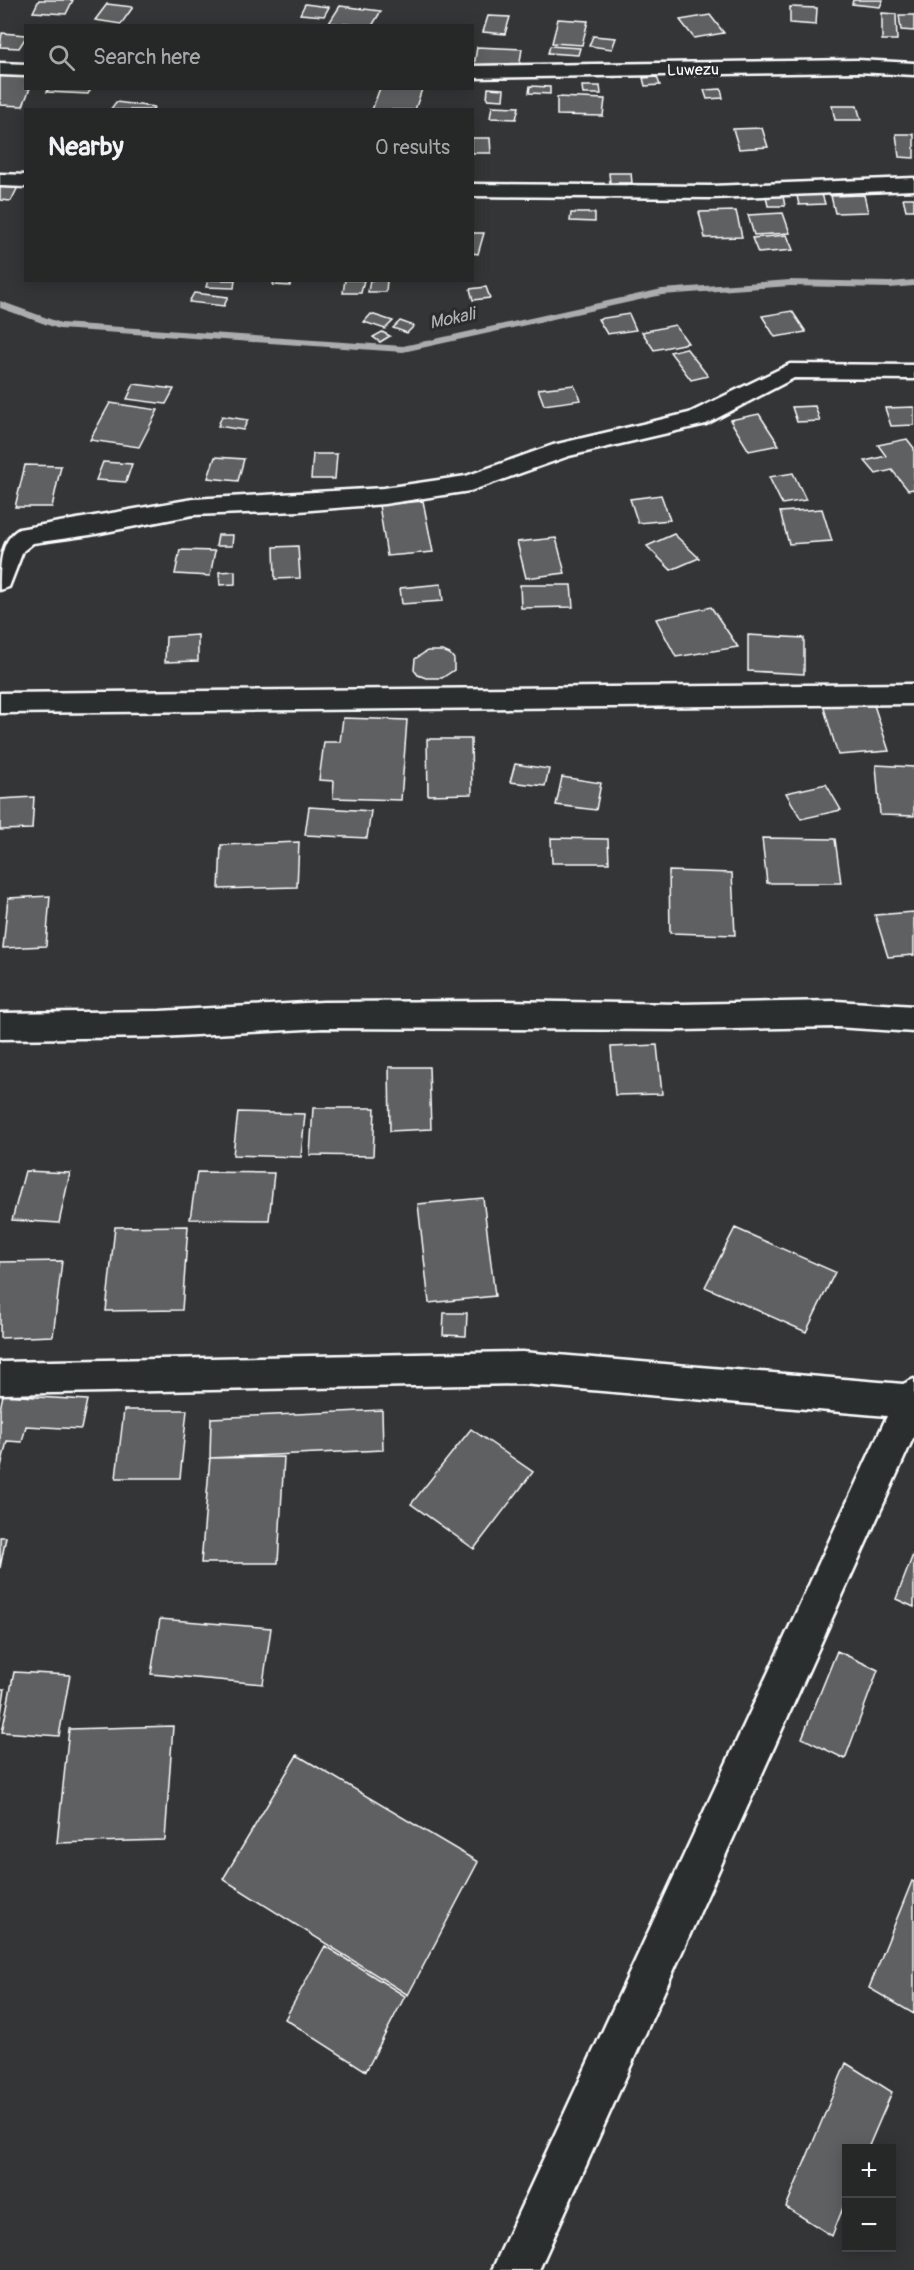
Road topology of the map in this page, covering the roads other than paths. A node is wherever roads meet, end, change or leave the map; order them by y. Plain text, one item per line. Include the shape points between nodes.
1 (0, 69) edge
2 (914, 69) edge
3 (24, 70) edge
4 (474, 72) edge
5 (0, 180) edge
6 (24, 181) edge
7 (914, 184) edge
8 (474, 190) edge
9 (914, 372) edge
10 (0, 581) edge
11 (914, 693) edge
12 (0, 703) edge
13 (914, 1019) edge
14 (0, 1026) edge
15 (0, 1378) edge
16 (913, 1398) edge
17 (516, 2270) edge

1 - 3 street
2 - 4 street, Luwezu via 857,66
5 - 6 street
7 - 8 street via 711,192
9 - 10 street via 790,372 697,419 583,445 470,483 331,500 193,507 18,538 11,544
11 - 12 street
13 - 14 street via 836,1014 346,1015 160,1024
15 - 16 street via 522,1368
16 - 17 street

